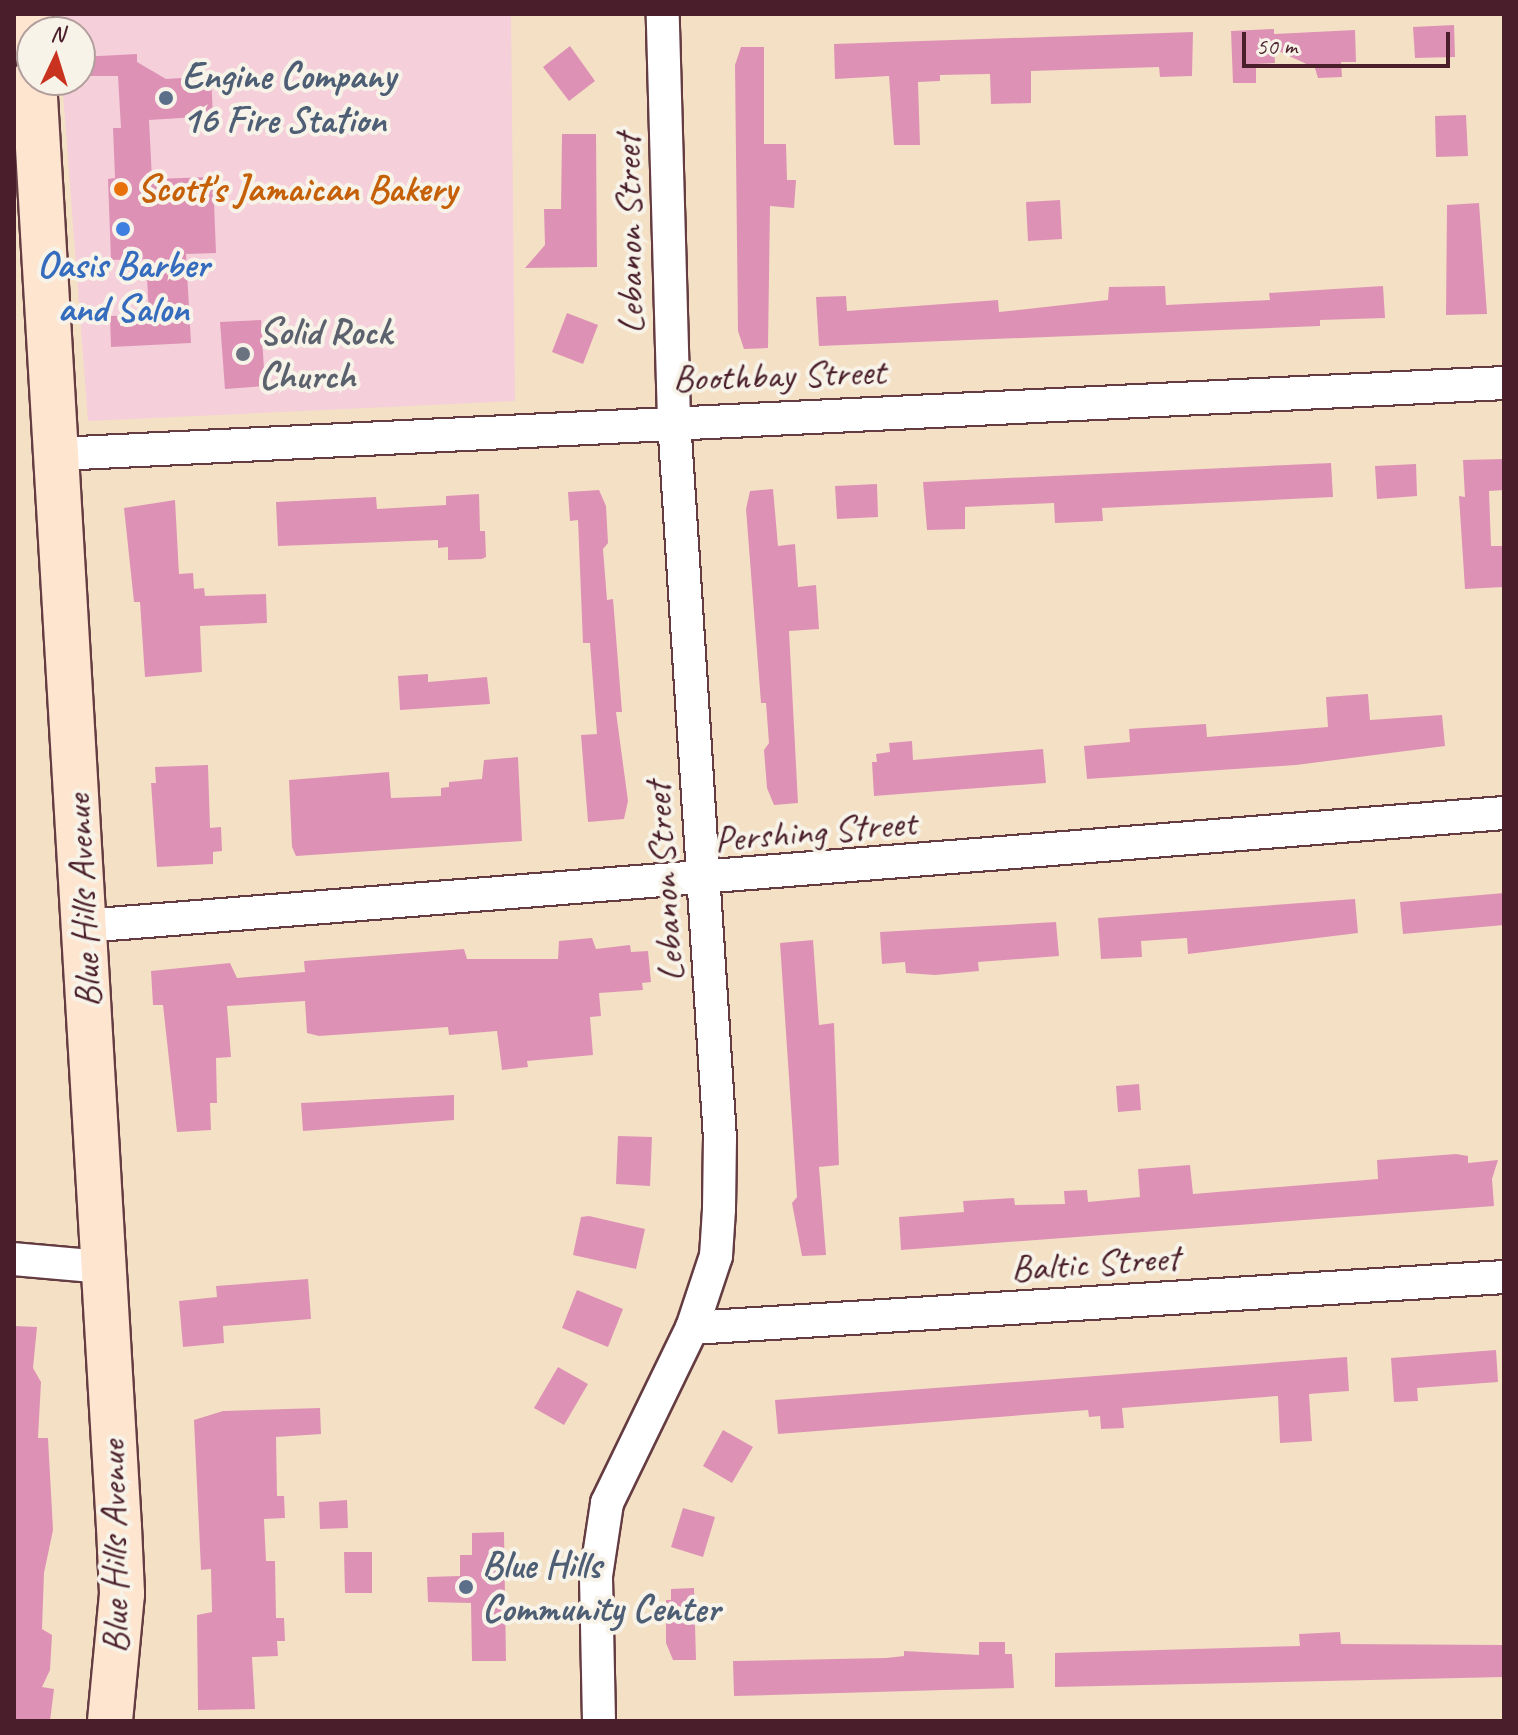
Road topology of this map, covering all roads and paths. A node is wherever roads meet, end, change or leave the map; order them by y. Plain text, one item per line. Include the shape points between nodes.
1 (663, 14) edge
2 (35, 96) edge
3 (1504, 383) edge
4 (674, 420) junction
5 (58, 454) junction
6 (1504, 813) edge
7 (704, 881) junction
8 (84, 926) junction
9 (14, 1259) edge
10 (103, 1267) junction
11 (1504, 1277) edge
12 (692, 1328) junction
13 (110, 1721) edge
14 (599, 1721) edge

1 - 4 street, Lebanon Street
2 - 5 main road, Blue Hills Avenue
3 - 4 street, Boothbay Street
4 - 5 street, Boothbay Street
4 - 7 street, Lebanon Street
5 - 8 main road, Blue Hills Avenue
6 - 7 street, Pershing Street
7 - 8 street, Pershing Street
7 - 12 street, Lebanon Street via 719,1209 716,1256
8 - 10 main road, Blue Hills Avenue
9 - 10 street
10 - 13 main road, Blue Hills Avenue via 122,1594
11 - 12 street, Baltic Street
12 - 14 street, Lebanon Street via 607,1503 596,1576

